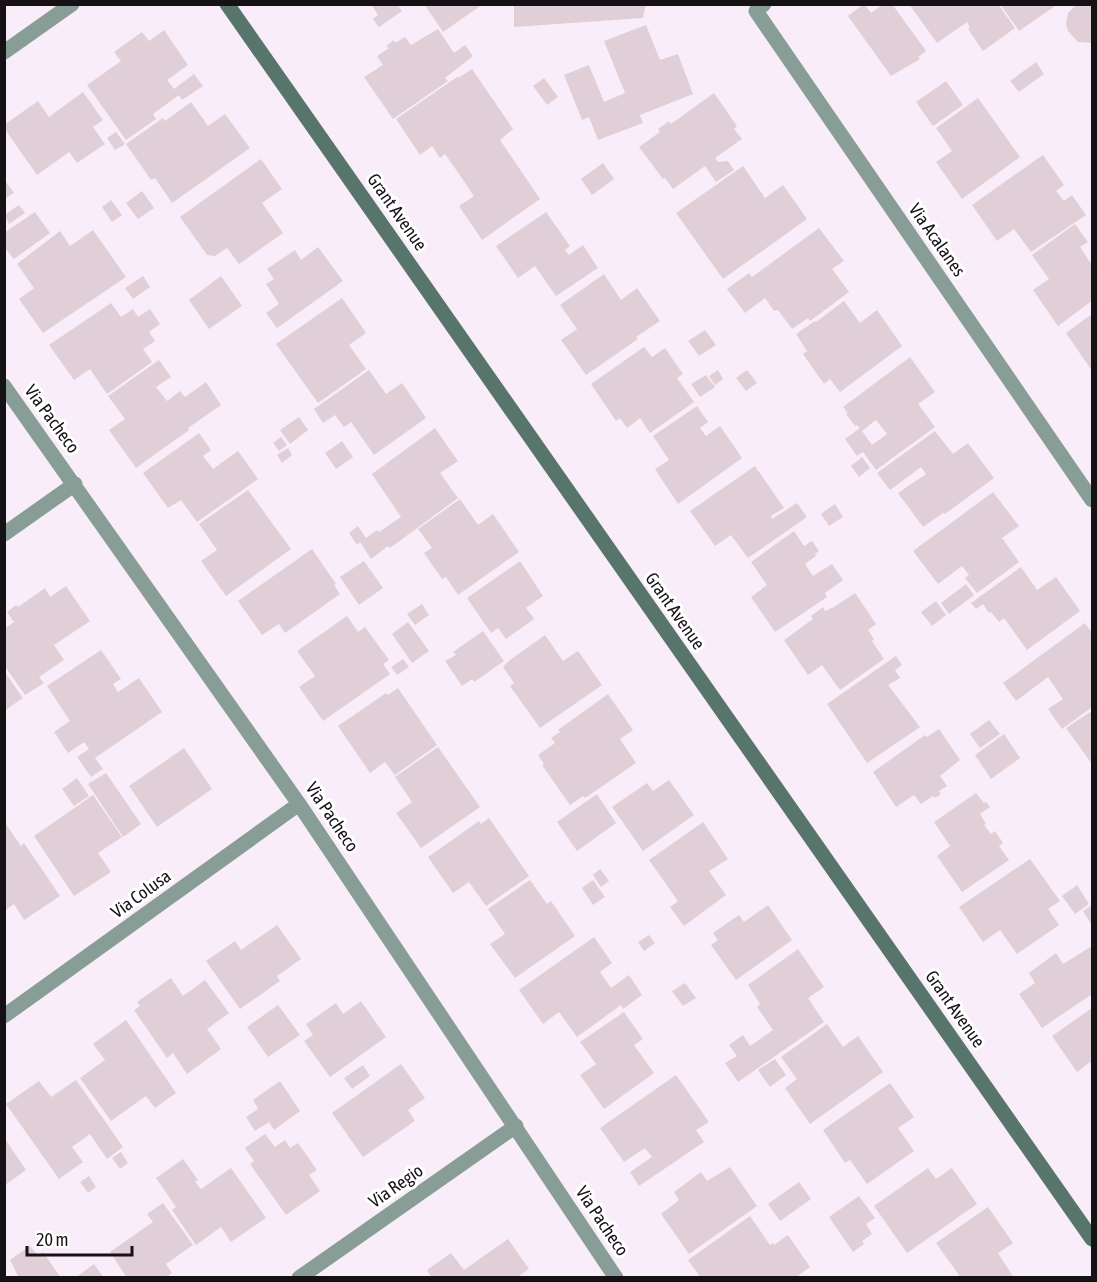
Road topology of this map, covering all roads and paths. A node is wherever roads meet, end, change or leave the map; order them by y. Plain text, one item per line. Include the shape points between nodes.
1 (72, 4) edge
2 (227, 4) edge
3 (765, 4) edge
4 (4, 52) edge
5 (4, 386) edge
6 (75, 484) junction
7 (1092, 500) edge
8 (4, 534) edge
9 (299, 804) junction
10 (4, 1016) edge
11 (516, 1126) junction
12 (1092, 1239) edge
13 (298, 1278) edge
14 (616, 1278) edge

1 - 4 street
2 - 12 main road, Grant Avenue
3 - 7 street, Via Acalanes via 756,11
5 - 6 street, Via Pacheco
6 - 8 street
6 - 9 street, Via Pacheco
9 - 10 street, Via Colusa
9 - 11 street, Via Pacheco
11 - 13 street, Via Regio
11 - 14 street, Via Pacheco

